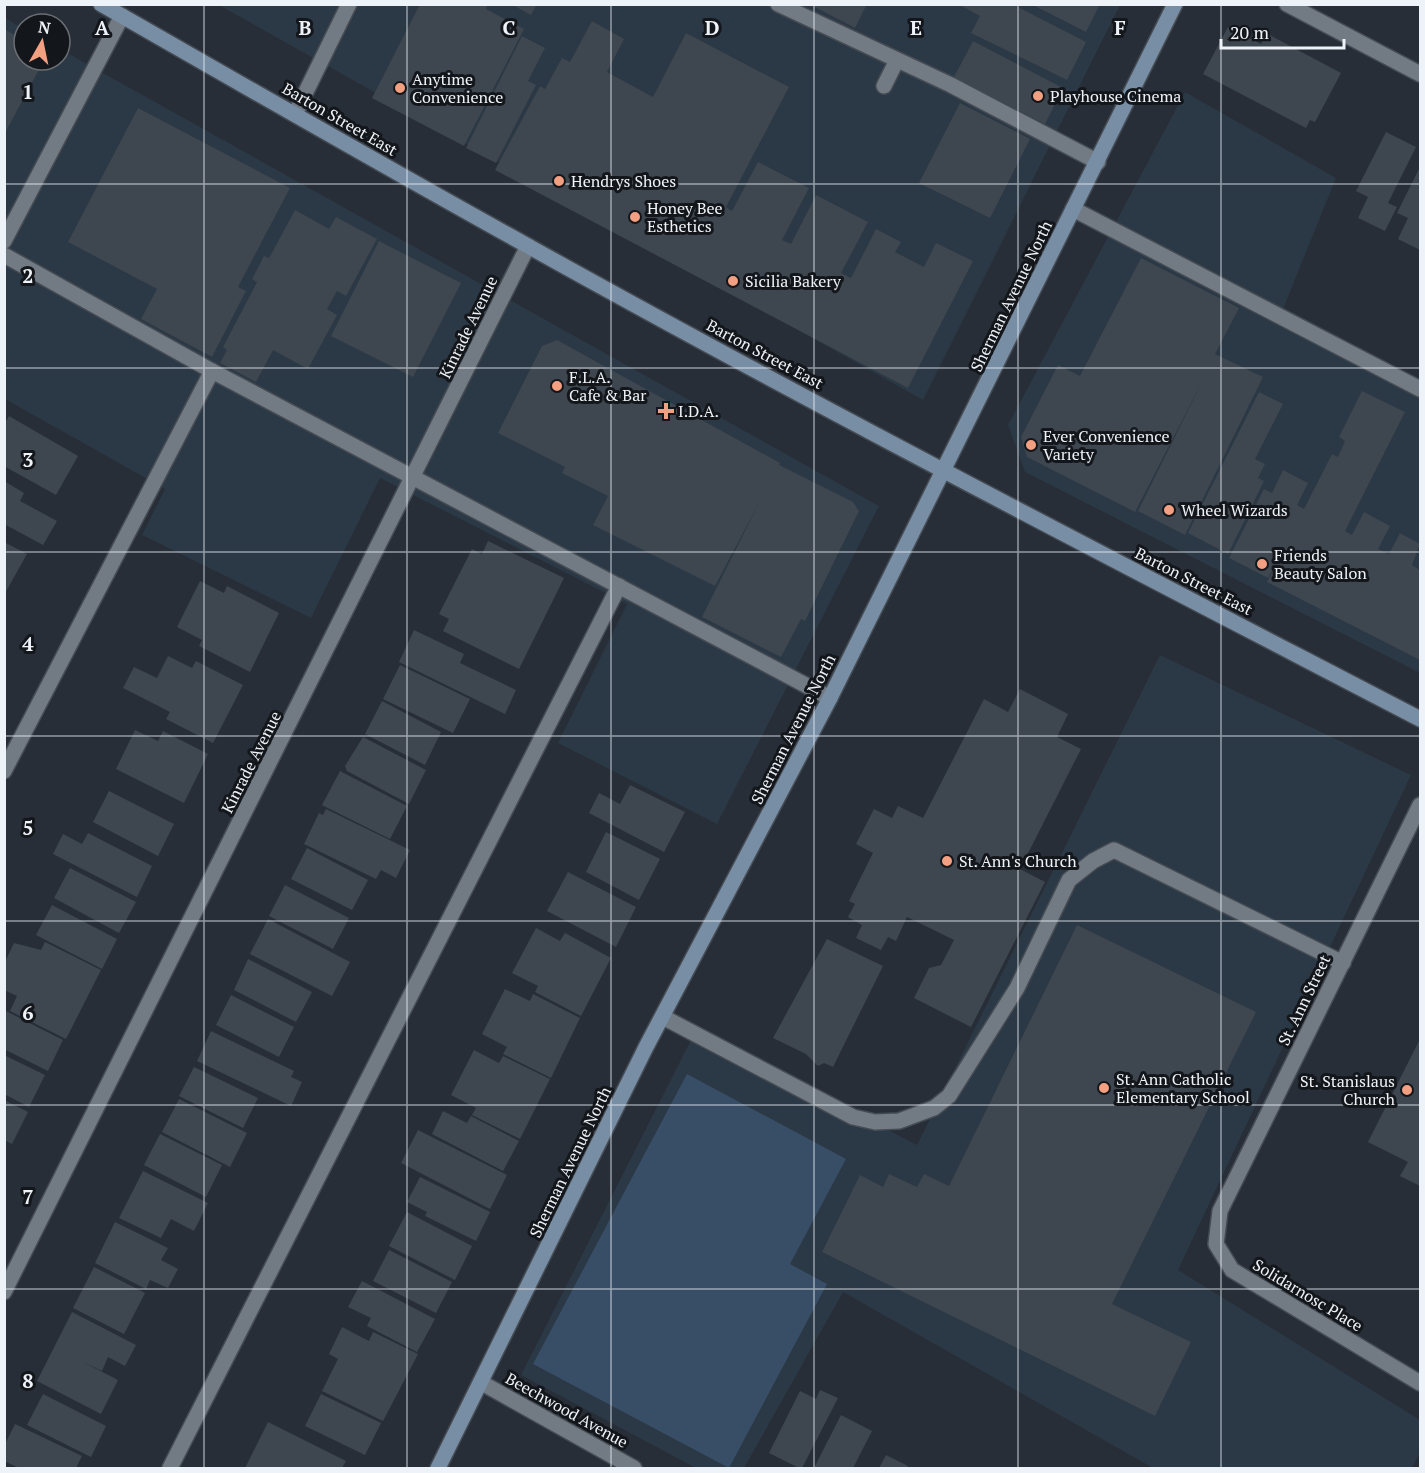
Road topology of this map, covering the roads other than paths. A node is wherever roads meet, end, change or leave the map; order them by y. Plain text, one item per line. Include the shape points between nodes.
1 (101, 4) edge
2 (349, 4) edge
3 (778, 4) edge
4 (1174, 4) edge
5 (1287, 4) edge
6 (122, 16) junction
7 (897, 60) junction
8 (1420, 74) edge
9 (884, 86) dead end
10 (295, 114) junction
11 (1098, 162) junction
12 (1073, 209) junction
13 (4, 241) edge
14 (528, 246) junction
15 (4, 255) edge
16 (212, 371) junction
17 (1420, 389) edge
18 (943, 470) junction
19 (414, 476) junction
20 (619, 586) junction
21 (830, 698) junction
22 (1420, 719) edge
23 (4, 771) edge
24 (1420, 806) edge
25 (1343, 963) junction
26 (663, 1017) junction
27 (1220, 1210) joint
28 (4, 1292) edge
29 (482, 1383) junction
30 (1420, 1383) edge
31 (171, 1468) edge
32 (438, 1468) edge
33 (634, 1468) edge

1 - 6 main road, Barton Street East
2 - 10 street
3 - 7 street
4 - 11 main road, Sherman Avenue North
5 - 8 street
6 - 10 main road, Barton Street East
6 - 13 street
7 - 9 street
7 - 11 street
10 - 14 main road, Barton Street East
11 - 12 main road, Sherman Avenue North
12 - 17 street
12 - 18 main road, Sherman Avenue North
14 - 18 main road, Barton Street East
14 - 19 street, Kinrade Avenue
15 - 16 street
16 - 19 street
16 - 23 street
18 - 21 main road, Sherman Avenue North
18 - 22 main road, Barton Street East
19 - 20 street
19 - 28 street, Kinrade Avenue
20 - 21 street
20 - 31 street
21 - 26 main road, Sherman Avenue North
24 - 25 street, St. Ann Street
25 - 26 street via 1114,850 1069,880 1017,988 950,1096 917,1116 875,1122 853,1117
25 - 27 street, St. Ann Street
26 - 29 main road, Sherman Avenue North
27 - 30 street, Solidarnosc Place via 1216,1244 1232,1270
29 - 32 main road, Sherman Avenue North
29 - 33 street, Beechwood Avenue

